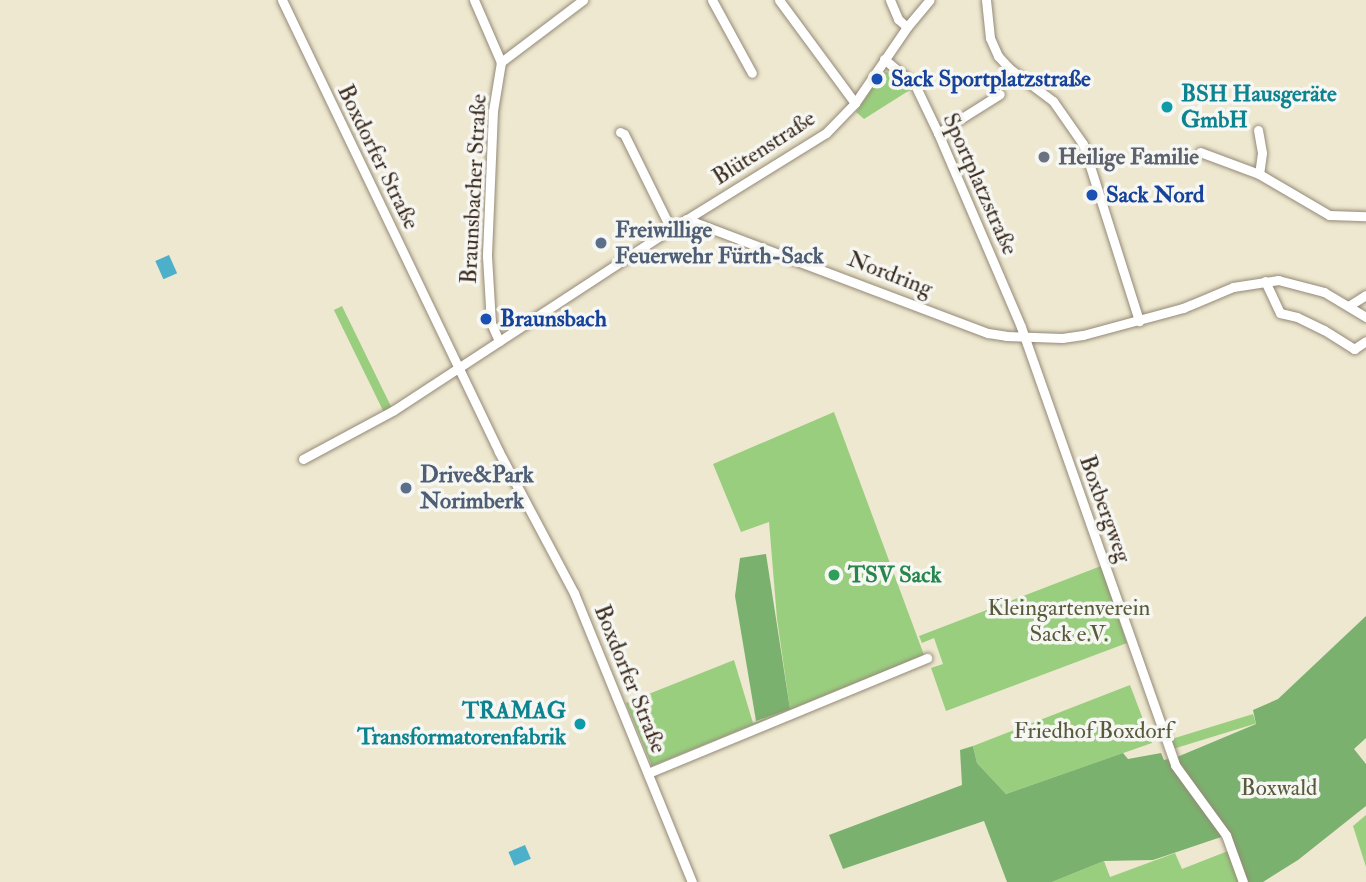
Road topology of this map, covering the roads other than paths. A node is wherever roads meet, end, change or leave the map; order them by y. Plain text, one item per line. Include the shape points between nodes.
1 (282, 0) edge
2 (474, 0) edge
3 (583, 0) edge
4 (712, 0) edge
5 (779, 0) edge
6 (890, 0) edge
7 (930, 0) edge
8 (986, 0) edge
9 (906, 27) junction
10 (884, 59) junction
11 (502, 62) junction
12 (752, 73) dead end
13 (1000, 94) dead end
14 (855, 103) junction
15 (1258, 130) dead end
16 (620, 132) dead end
17 (938, 133) junction
18 (1200, 152) dead end
19 (1259, 174) junction
20 (1366, 216) edge
21 (686, 219) junction
22 (671, 229) junction
23 (1265, 281) junction
24 (1366, 295) edge
25 (1349, 305) junction
26 (1366, 317) edge
27 (1139, 321) junction
28 (1023, 336) junction
29 (499, 341) junction
30 (1366, 341) edge
31 (458, 368) junction
32 (303, 459) dead end
33 (927, 658) dead end
34 (648, 773) junction
35 (692, 882) edge
36 (1243, 882) edge

1 - 31 street, Boxdorfer Straße
2 - 11 street
3 - 11 street
4 - 12 street
5 - 14 street
6 - 9 street
7 - 9 street, Blütenstraße
8 - 27 street via 990,38 998,56 1053,101 1083,144
9 - 10 street, Blütenstraße
10 - 14 street, Blütenstraße
10 - 17 street, Sportplatzstraße via 915,85
11 - 29 street, Braunsbacher Straße via 493,111 487,256 491,323
13 - 17 street
14 - 21 street, Blütenstraße via 827,133
15 - 19 street
16 - 22 street
17 - 28 street, Sportplatzstraße
18 - 19 street
19 - 20 street via 1329,215
21 - 22 street
21 - 28 street, Nordring via 988,332
22 - 29 street
23 - 25 street, Nordring via 1300,283
23 - 27 street, Nordring via 1233,287
23 - 30 street via 1280,313 1306,321 1354,349
24 - 25 street
25 - 26 street, Nordring
27 - 28 street, Nordring via 1062,338
28 - 36 street, Boxbergweg via 1175,765 1226,835
29 - 31 street
31 - 32 street via 394,410
31 - 34 street, Boxdorfer Straße via 575,593
33 - 34 street, Boxdorfer Straße
34 - 35 street

